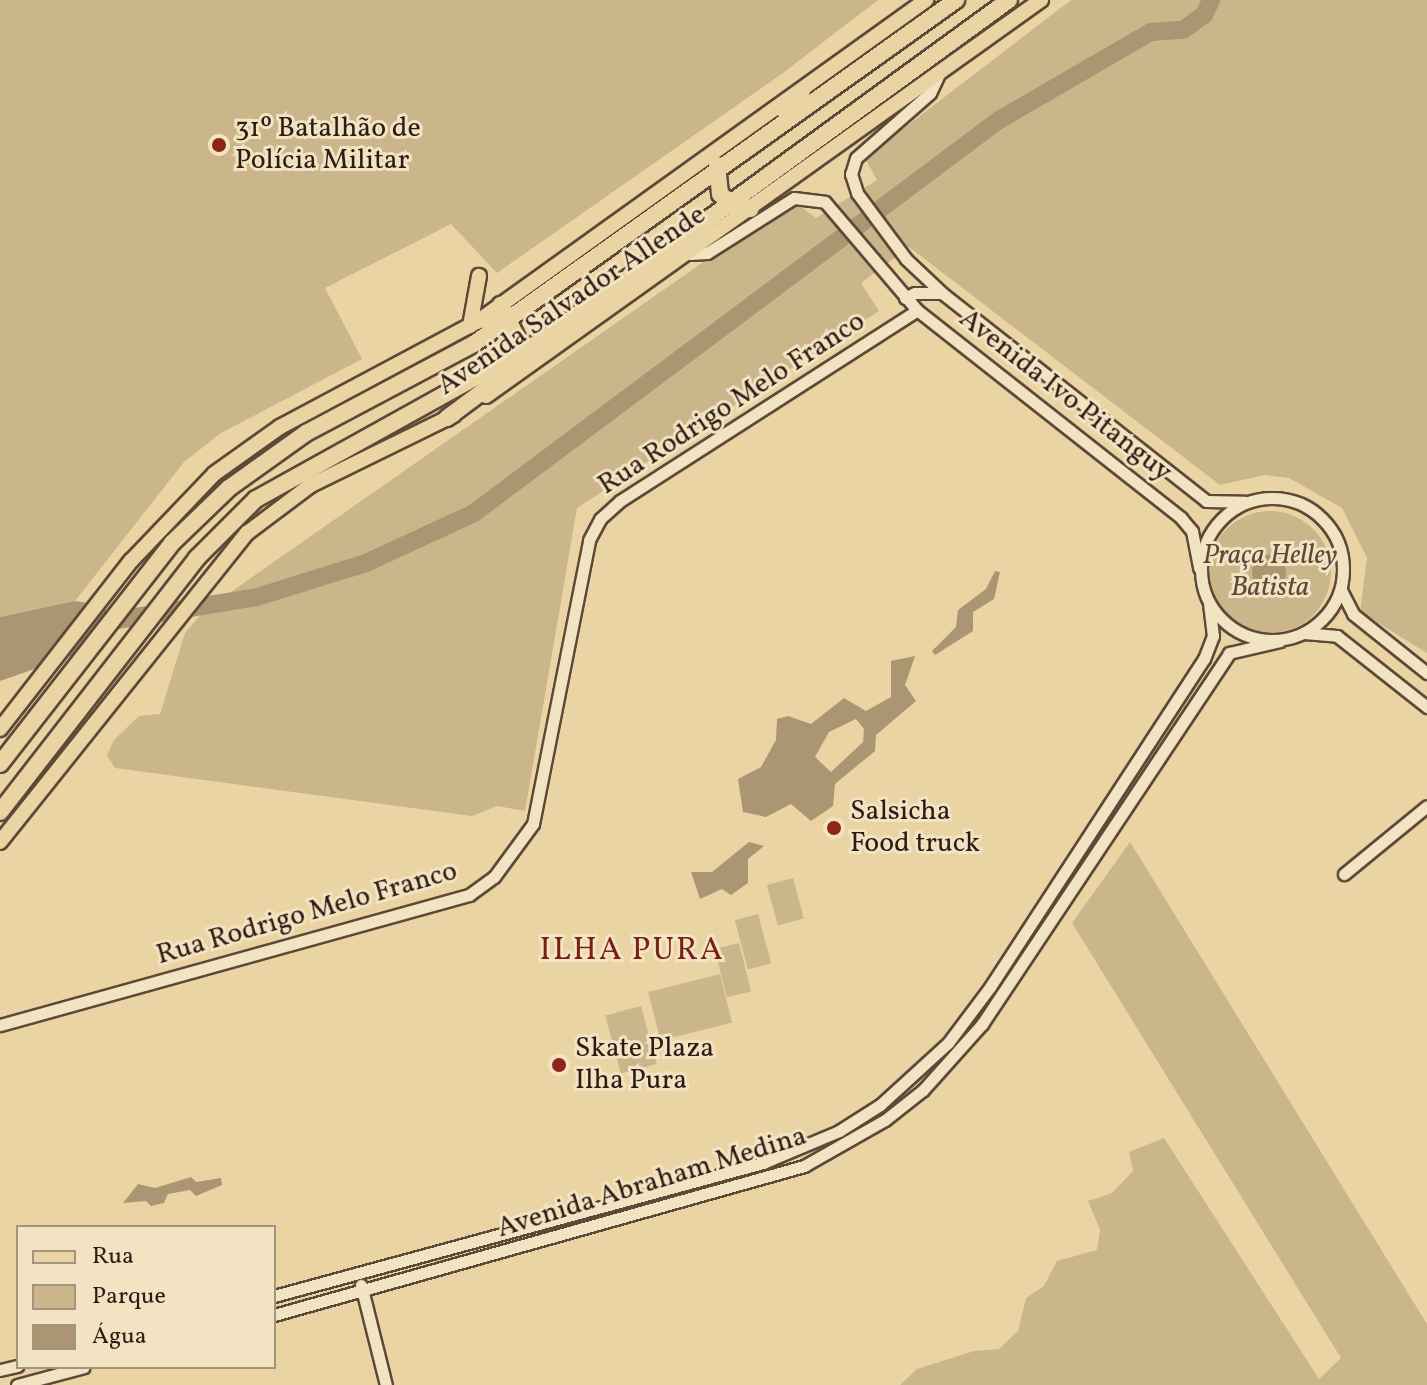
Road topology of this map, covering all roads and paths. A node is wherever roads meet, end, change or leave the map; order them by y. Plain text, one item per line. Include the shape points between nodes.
1 (926, 0) edge
2 (956, 0) edge
3 (1009, 0) edge
4 (1041, 0) edge
5 (939, 74) junction
6 (802, 92) junction
7 (715, 172) junction
8 (733, 205) junction
9 (751, 209) junction
10 (690, 254) junction
11 (479, 276) dead end
12 (942, 293) junction
13 (905, 298) junction
14 (917, 310) junction
15 (496, 317) junction
16 (541, 341) junction
17 (522, 354) junction
18 (447, 418) junction
19 (1245, 502) junction
20 (1199, 568) junction
21 (1341, 590) junction
22 (1209, 605) junction
23 (1304, 633) junction
24 (1280, 641) junction
25 (1427, 673) edge
26 (1427, 707) edge
27 (0, 729) edge
28 (44, 757) junction
29 (0, 764) edge
30 (1427, 806) edge
31 (0, 812) edge
32 (0, 818) edge
33 (0, 842) edge
34 (1344, 874) dead end
35 (0, 1025) edge
36 (686, 1184) junction
37 (664, 1190) junction
38 (689, 1200) junction
39 (668, 1206) junction
40 (358, 1273) junction
41 (363, 1291) junction
42 (276, 1295) edge
43 (276, 1314) edge
44 (69, 1369) edge
45 (17, 1385) edge
46 (386, 1385) edge

1 - 6 main road, Avenida Salvador Allende
2 - 7 highway, Avenida Salvador Allende
3 - 8 highway, Avenida Salvador Allende
4 - 5 main road, Avenida Salvador Allende
5 - 9 main road, Avenida Salvador Allende
5 - 12 street, Avenida Ivo Pitanguy via 930,93 862,149 853,166 855,189 906,259
6 - 7 highway via 795,104 721,157
6 - 15 main road, Avenida Salvador Allende
7 - 8 highway via 718,190
7 - 15 highway, Avenida Salvador Allende
8 - 9 highway
8 - 16 highway, Avenida Salvador Allende
9 - 10 main road, Avenida Salvador Allende
10 - 13 street, Avenida Ivo Pitanguy via 707,253 794,198 813,197 831,207
10 - 18 main road, Avenida Salvador Allende via 517,378
11 - 15 main road
12 - 13 street
12 - 19 street, Avenida Ivo Pitanguy via 1206,501
13 - 14 street, Avenida Ivo Pitanguy
14 - 20 street, Avenida Ivo Pitanguy via 1181,518 1192,531
14 - 35 street, Rua Rodrigo Melo Franco via 620,501 600,519 589,540 533,824 494,877 469,895
15 - 16 highway
15 - 17 highway via 515,334
15 - 27 main road, Avenida Salvador Allende via 280,427 214,474 131,561
15 - 29 highway, Avenida Salvador Allende via 451,358 271,455 194,518
16 - 17 highway, Avenida Salvador Allende
17 - 18 highway via 514,371
17 - 28 highway, Avenida Salvador Allende via 256,499 197,558
18 - 33 main road, Avenida Salvador Allende via 299,493 225,555
19 - 20 street via 1217,522
19 - 21 street via 1285,499 1321,516 1341,550
20 - 22 street
21 - 23 street via 1320,622
21 - 25 street via 1353,614
22 - 24 street via 1242,634
22 - 36 street, Avenida Abraham Medina via 1213,636 1204,659 948,1043 880,1105 839,1131 763,1163
23 - 24 street
23 - 26 street via 1337,636
24 - 38 street, Avenida Abraham Medina via 1229,653 982,1024 923,1090 832,1153
28 - 31 highway, Avenida Salvador Allende
28 - 32 highway
30 - 34 street
36 - 37 street, Avenida Abraham Medina
36 - 38 street via 682,1192
37 - 39 street via 671,1198
37 - 40 street, Avenida Abraham Medina
38 - 39 street, Avenida Abraham Medina
39 - 41 street, Avenida Abraham Medina
40 - 41 street
40 - 42 street, Avenida Abraham Medina
41 - 43 street, Avenida Abraham Medina
41 - 46 street
44 - 45 street

